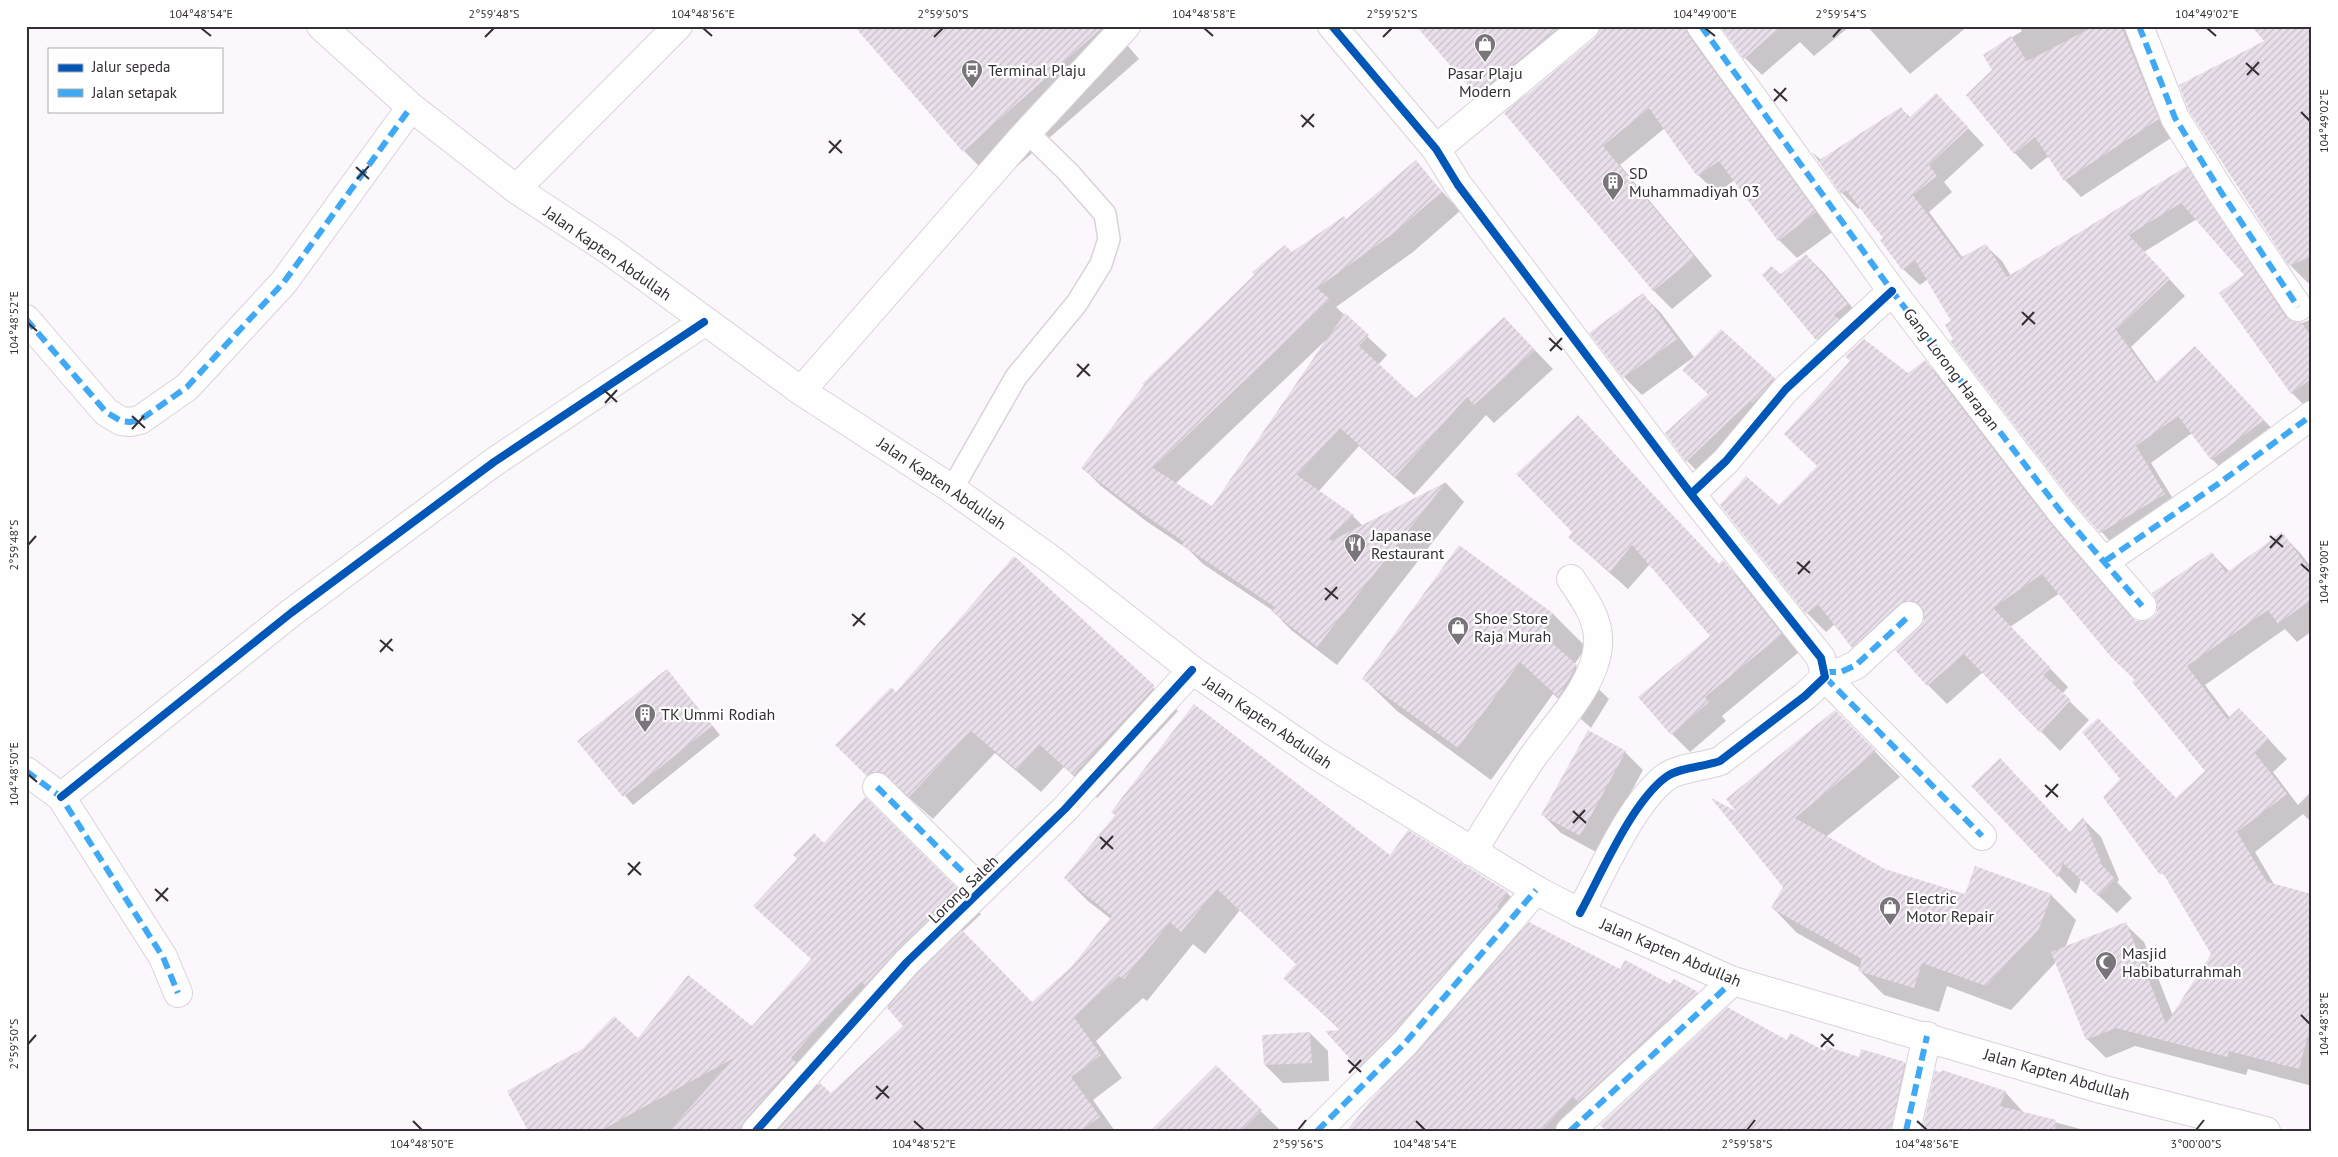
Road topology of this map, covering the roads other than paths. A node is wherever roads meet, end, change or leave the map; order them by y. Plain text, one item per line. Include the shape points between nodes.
1 (321, 26) edge
2 (678, 26) edge
3 (1126, 26) edge
4 (1332, 26) edge
5 (1585, 26) edge
6 (1701, 26) edge
7 (2139, 26) edge
8 (411, 107) junction
9 (1027, 132) junction
10 (1436, 149) junction
11 (516, 189) junction
12 (1892, 291) junction
13 (2298, 307) dead end
14 (29, 322) edge
15 (704, 322) junction
16 (801, 391) junction
17 (2312, 415) edge
18 (952, 489) junction
19 (1690, 494) junction
20 (2104, 561) junction
21 (1571, 579) dead end
22 (2142, 606) dead end
23 (1909, 616) dead end
24 (1192, 670) junction
25 (1824, 675) junction
26 (26, 771) edge
27 (877, 787) dead end
28 (61, 797) junction
29 (1982, 836) dead end
30 (1472, 852) junction
31 (982, 890) junction
32 (1536, 890) junction
33 (1580, 914) junction
34 (1733, 981) junction
35 (178, 993) dead end
36 (1927, 1036) junction
37 (756, 1131) edge
38 (1317, 1131) edge
39 (1570, 1131) edge
40 (1906, 1131) edge
41 (2266, 1131) edge

1 - 8 street, Jalan Kapten Abdullah
2 - 11 street
3 - 9 street
4 - 10 street
5 - 10 street
6 - 12 street, Gang Lorong Harapan
7 - 13 street via 2175,118 2220,192
8 - 11 street, Jalan Kapten Abdullah
8 - 14 street via 284,282 187,387 149,415 130,422 106,412
9 - 16 street
9 - 18 lane via 1105,214 1109,239 1101,264 1077,304 1016,377
10 - 19 street via 1458,185
11 - 15 street, Jalan Kapten Abdullah via 610,251
12 - 19 street via 1786,388 1726,461
12 - 20 street, Gang Lorong Harapan via 2062,513
15 - 16 street, Jalan Kapten Abdullah
15 - 28 street via 486,468 291,612
16 - 18 street, Jalan Kapten Abdullah
17 - 20 street
18 - 24 street, Jalan Kapten Abdullah via 1049,558
19 - 25 street via 1821,658
20 - 22 street, Gang Lorong Harapan
21 - 30 street via 1598,627 1599,643 1593,671
23 - 25 street via 1856,665
24 - 30 street, Jalan Kapten Abdullah via 1316,755
24 - 31 street, Lorong Saleh via 1065,809
25 - 29 street
25 - 33 street via 1805,696 1720,761 1666,777 1634,815
26 - 28 street
27 - 31 street
28 - 35 street via 163,957
30 - 32 street, Jalan Kapten Abdullah
31 - 37 street, Lorong Saleh via 908,962
32 - 33 street, Jalan Kapten Abdullah
32 - 38 street via 1405,1042
33 - 34 street, Jalan Kapten Abdullah
34 - 36 street, Jalan Kapten Abdullah
34 - 39 street
36 - 40 street
36 - 41 street, Jalan Kapten Abdullah via 2101,1089

